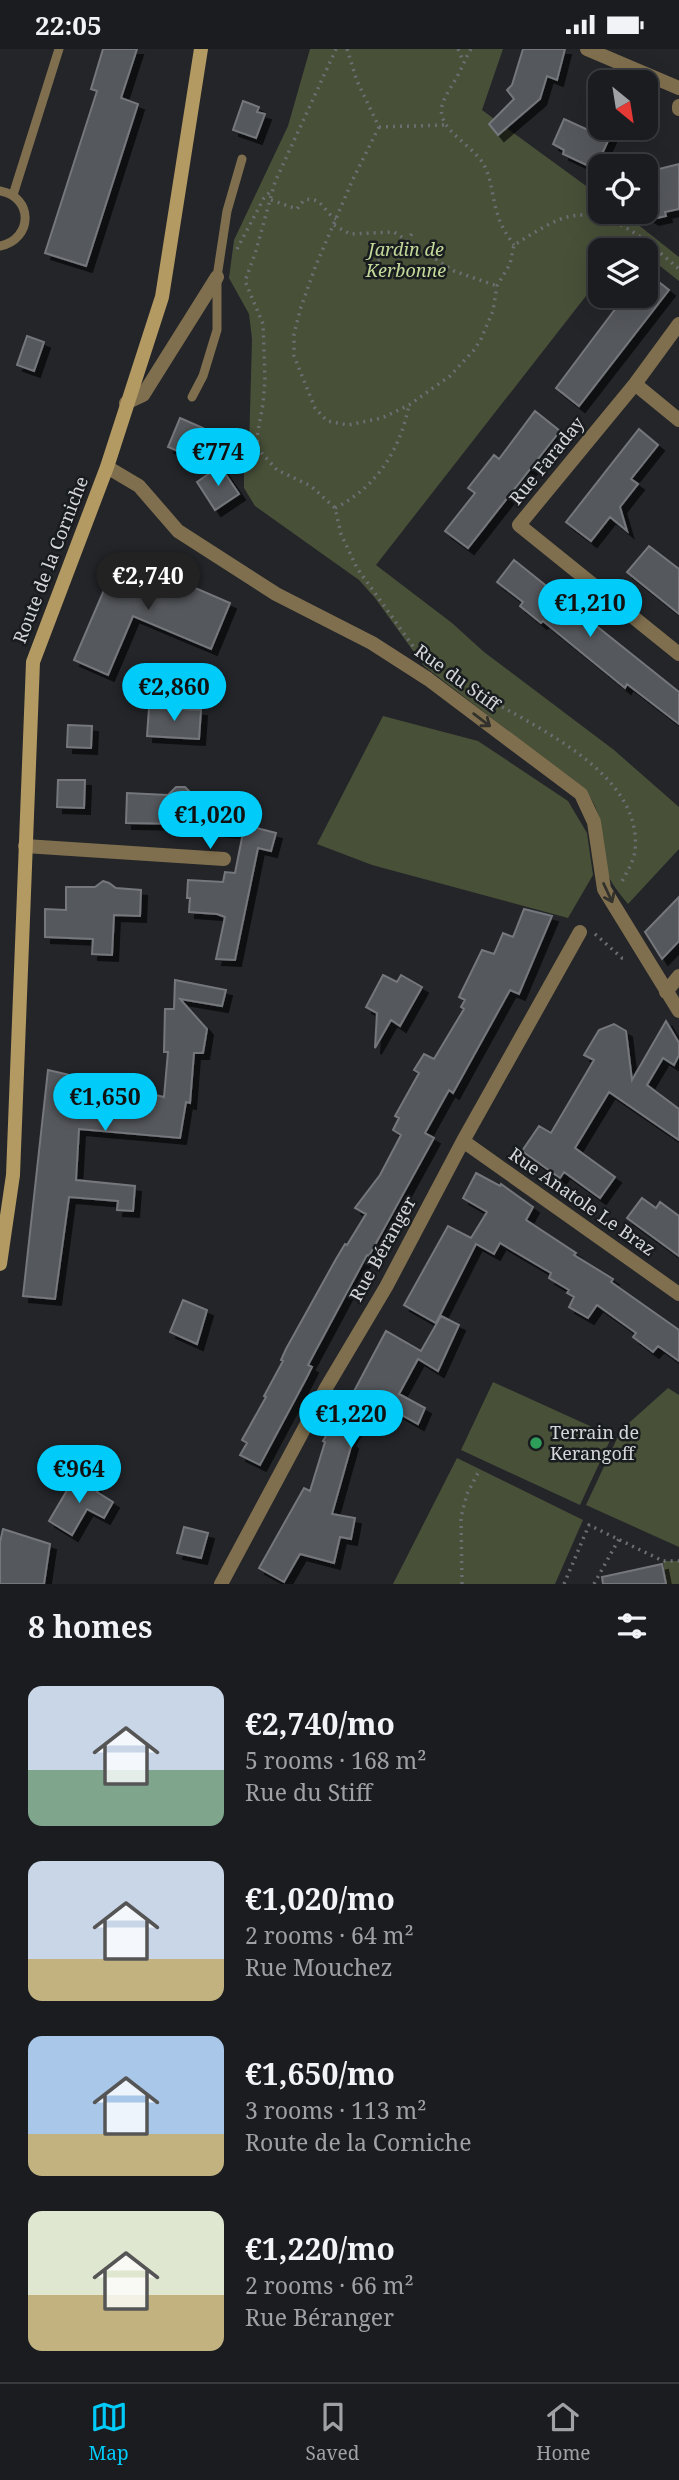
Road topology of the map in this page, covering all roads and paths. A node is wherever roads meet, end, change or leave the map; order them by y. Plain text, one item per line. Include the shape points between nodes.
1 (59, 49) edge
2 (201, 49) edge
3 (336, 49) edge
4 (347, 49) edge
5 (458, 49) edge
6 (471, 49) edge
7 (587, 49) edge
8 (463, 61) junction
9 (679, 88) edge
10 (445, 125) junction
11 (379, 127) junction
12 (242, 159) dead end
13 (274, 189) junction
14 (0, 191) edge
15 (13, 195) junction
16 (271, 200) junction
17 (336, 219) junction
18 (334, 225) junction
19 (414, 230) dead end
20 (407, 243) junction
21 (514, 245) junction
22 (0, 246) edge
23 (377, 261) dead end
24 (679, 269) edge
25 (217, 277) junction
26 (497, 286) junction
27 (679, 324) edge
28 (635, 384) junction
29 (192, 397) dead end
30 (127, 404) junction
31 (409, 405) junction
32 (679, 420) edge
33 (107, 467) junction
34 (335, 508) junction
35 (679, 654) edge
36 (419, 655) dead end
37 (25, 846) junction
38 (224, 859) dead end
39 (585, 931) joint
40 (645, 958) junction
41 (679, 977) edge
42 (666, 992) junction
43 (679, 1011) edge
44 (463, 1141) junction
45 (0, 1264) edge
46 (679, 1294) edge
47 (480, 1469) dead end
48 (619, 1539) junction
49 (679, 1561) edge
50 (222, 1584) edge
51 (462, 1584) edge
52 (564, 1584) edge
53 (594, 1584) edge

1 - 15 lane
2 - 30 street, Route de la Corniche via 162,297
3 - 13 path
4 - 11 path
5 - 8 path
6 - 8 path
7 - 9 street
8 - 10 path via 441,105
10 - 11 path
10 - 21 path via 484,165 502,227
11 - 17 path
12 - 25 lane via 227,211
13 - 16 path
13 - 25 path via 249,222 229,267
14 - 15 lane
15 - 22 lane via 23,208 24,228 16,240
16 - 17 path via 297,209 304,199 319,201
16 - 34 path via 245,281 263,324 265,380 258,449 277,470 311,487
17 - 18 path
18 - 20 path via 350,234 394,232
18 - 31 path via 294,334 294,356 315,408 327,421 348,425 382,418
19 - 20 path
20 - 23 path
20 - 26 path via 454,271
21 - 24 path via 561,219 597,216 617,222
21 - 26 path via 510,264
25 - 29 lane via 217,330
25 - 30 street via 144,395
26 - 31 path via 493,311 474,350 450,376
27 - 28 street, Rue Faraday
28 - 32 street
28 - 35 street, Rue Faraday via 519,525
30 - 33 street, Route de la Corniche
31 - 34 path via 392,457 362,492
33 - 37 street, Route de la Corniche via 33,662
33 -> 40 street, Rue du Stiff via 139,486 178,531 276,594 372,643 428,678 581,795 594,822 604,889
34 - 36 path via 341,534 358,568
37 - 38 street
37 - 45 street, Route de la Corniche via 13,1175
39 - 40 path via 622,958 638,963
39 - 44 street, Rue Béranger
40 - 42 street, Rue du Stiff
41 - 42 street
42 - 43 street, Rue du Stiff
44 - 46 street, Rue Anatole Le Braz
44 - 50 street, Rue Béranger
47 - 51 path via 461,1517
48 - 49 path via 663,1561
48 - 52 path via 589,1525
48 - 53 path

